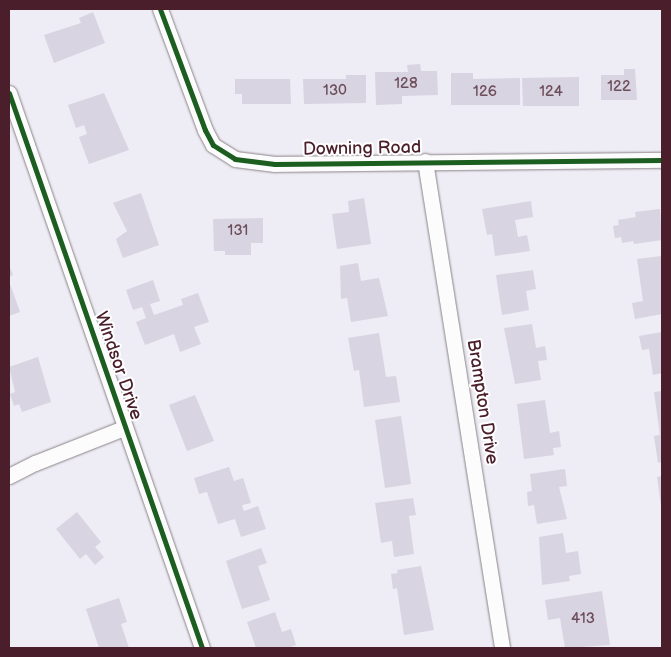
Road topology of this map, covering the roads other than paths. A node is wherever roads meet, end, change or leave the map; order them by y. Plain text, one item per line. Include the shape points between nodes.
1 (160, 9) edge
2 (9, 93) edge
3 (662, 160) edge
4 (425, 161) junction
5 (124, 428) junction
6 (9, 476) edge
7 (202, 648) edge
8 (502, 648) edge

1 - 4 street, Downing Road via 205,130 213,145 235,159 275,164
2 - 5 street, Windsor Drive
3 - 4 street, Downing Road
4 - 8 street, Brampton Drive
5 - 6 street via 35,462
5 - 7 street, Windsor Drive

